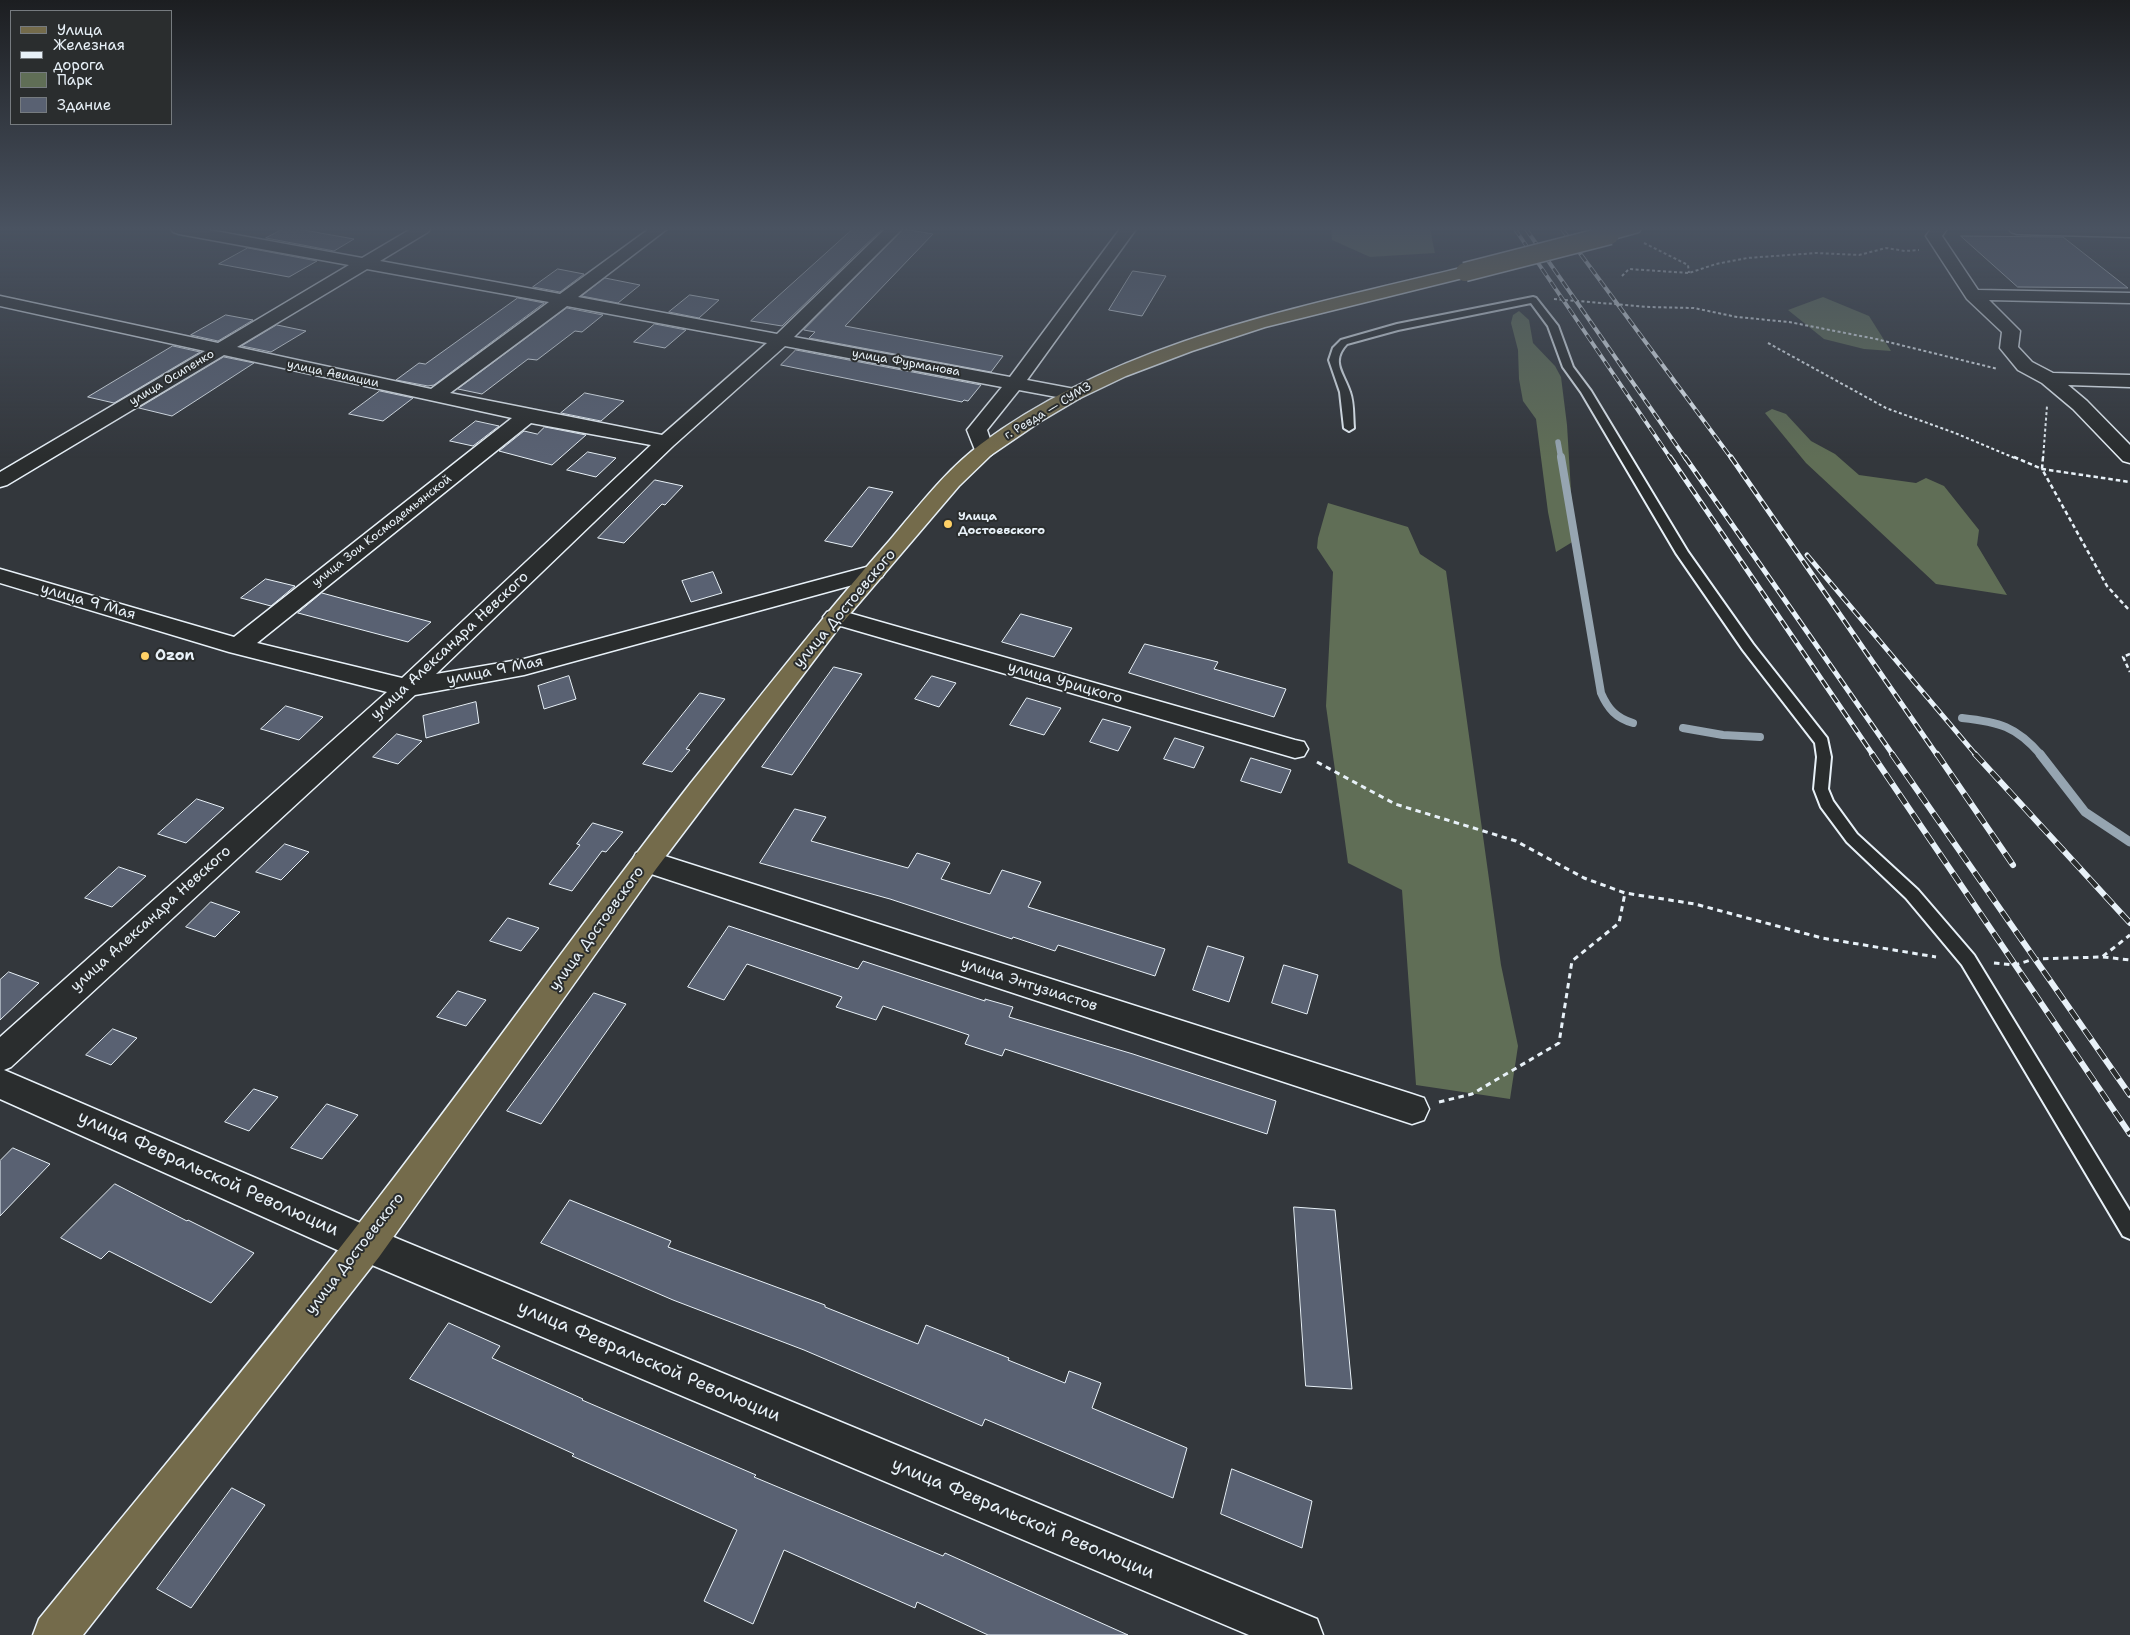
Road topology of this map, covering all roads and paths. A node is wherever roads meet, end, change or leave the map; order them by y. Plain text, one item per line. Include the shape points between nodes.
1 (19, 305) edge
2 (294, 305) edge
3 (556, 305) edge
4 (585, 305) edge
5 (816, 305) edge
6 (1072, 305) edge
7 (1330, 305) edge
8 (1506, 305) edge
9 (1537, 305) edge
10 (1631, 305) edge
11 (1984, 305) edge
12 (780, 341) junction
13 (1768, 343) dead end
14 (218, 350) junction
15 (2002, 370) dead end
16 (2049, 378) junction
17 (2130, 381) edge
18 (1015, 383) junction
19 (1073, 394) junction
20 (434, 396) junction
21 (527, 416) junction
22 (1349, 428) dead end
23 (666, 442) junction
24 (984, 451) junction
25 (2130, 456) edge
26 (2042, 469) junction
27 (0, 481) edge
28 (2130, 482) edge
29 (874, 572) junction
30 (0, 576) edge
31 (2130, 612) edge
32 (835, 617) junction
33 (238, 646) junction
34 (2130, 654) edge
35 (2130, 672) edge
36 (407, 688) junction
37 (1294, 750) joint
38 (646, 861) junction
39 (1624, 893) junction
40 (2130, 934) edge
41 (2102, 957) junction
42 (1968, 960) junction
43 (2130, 960) edge
44 (0, 1057) edge
45 (0, 1083) edge
46 (1412, 1109) joint
47 (2130, 1229) edge
48 (366, 1244) junction
49 (55, 1635) edge
50 (1301, 1635) edge

1 - 14 street, улица Авиации
2 - 14 street, улица Осипенко
3 - 20 street
4 - 12 street, улица Фурманова
5 - 12 street, улица Александра Невского
6 - 18 street
7 - 19 main road, г. Ревда — СУМЗ, bridge via 1259,323 1186,347
8 - 22 lane via 1397,327 1344,342 1333,355 1334,368 1345,392
9 - 42 lane via 1553,326 1568,368 1586,391 1682,553 1748,647 1822,742 1821,789 1826,803 1852,838 1912,894
10 - 15 path via 1694,308 1789,322 1876,339
11 - 16 street via 2011,331 2009,348 2025,366
12 - 18 street, улица Фурманова
12 - 23 street, улица Александра Невского
13 - 26 path via 1886,408
14 - 20 street, улица Авиации
14 - 27 street, улица Осипенко
16 - 17 street
16 - 25 street
16 - 26 path
18 - 19 street, улица Фурманова
18 - 24 street via 977,430
19 - 24 main road, г. Ревда — СУМЗ
20 - 21 street, улица Авиации
21 - 23 street, улица Авиации
21 - 33 street, улица Зои Космодемьянской
23 - 36 street, улица Александра Невского
24 - 29 main road, улица Достоевского via 952,482
26 - 28 path
26 - 31 path via 2107,586
29 - 32 main road, улица Достоевского
29 - 36 street, улица 9 Мая via 524,667
30 - 33 street, улица 9 Мая
32 - 37 street, улица Урицкого
32 - 38 main road, улица Достоевского
33 - 36 street, улица 9 Мая
34 - 35 path via 2123,657
36 - 44 street, улица Александра Невского
37 - 39 path via 1395,804 1516,841 1584,878
38 - 46 street, улица Энтузиастов
38 - 48 main road, улица Достоевского
39 - 42 path via 1695,904 1822,938
39 - 46 path via 1619,923 1572,961 1559,1042 1472,1094
40 - 41 path
41 - 42 path via 2034,959 2015,965
41 - 43 path
42 - 47 lane
45 - 48 street, улица Февральской Революции
48 - 49 main road, улица Достоевского
48 - 50 street, улица Февральской Революции

